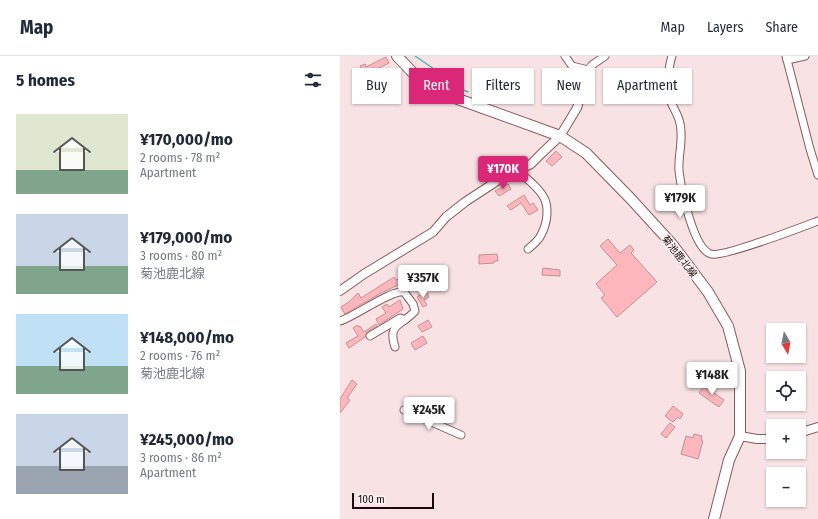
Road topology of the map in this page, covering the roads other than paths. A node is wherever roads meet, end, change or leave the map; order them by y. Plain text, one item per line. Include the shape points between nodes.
1 (396, 56) edge
2 (565, 56) edge
3 (605, 56) edge
4 (672, 56) edge
5 (805, 56) edge
6 (786, 58) edge
7 (580, 68) edge
8 (590, 68) edge
9 (577, 104) edge
10 (560, 136) junction
11 (518, 171) junction
12 (818, 175) edge
13 (818, 222) edge
14 (528, 249) dead end
15 (340, 291) edge
16 (405, 320) junction
17 (340, 321) edge
18 (370, 336) dead end
19 (395, 347) dead end
20 (404, 410) dead end
21 (818, 427) edge
22 (806, 431) edge
23 (461, 435) dead end
24 (740, 436) junction
25 (766, 438) edge
26 (714, 519) edge

1 - 10 main road, 菊池鹿北線 via 414,74 444,94
2 - 7 street via 572,66
3 - 8 street
4 - 13 street via 668,89 678,115 681,132 679,172 694,234 709,254 733,250
5 - 6 street
6 - 12 street
9 - 10 street
10 - 11 street
10 - 24 main road, 菊池鹿北線 via 586,153 632,199 672,244 708,292 728,326 740,371
11 - 14 street via 544,197 547,210 547,221 541,237
11 - 15 street via 465,202 446,217 433,232
16 - 17 street via 415,311 409,297 399,291
16 - 18 street via 400,318
16 - 19 street via 394,329 391,336
20 - 23 street
21 - 22 street
24 - 25 street
24 - 26 main road, 菊池鹿北線 via 728,460

